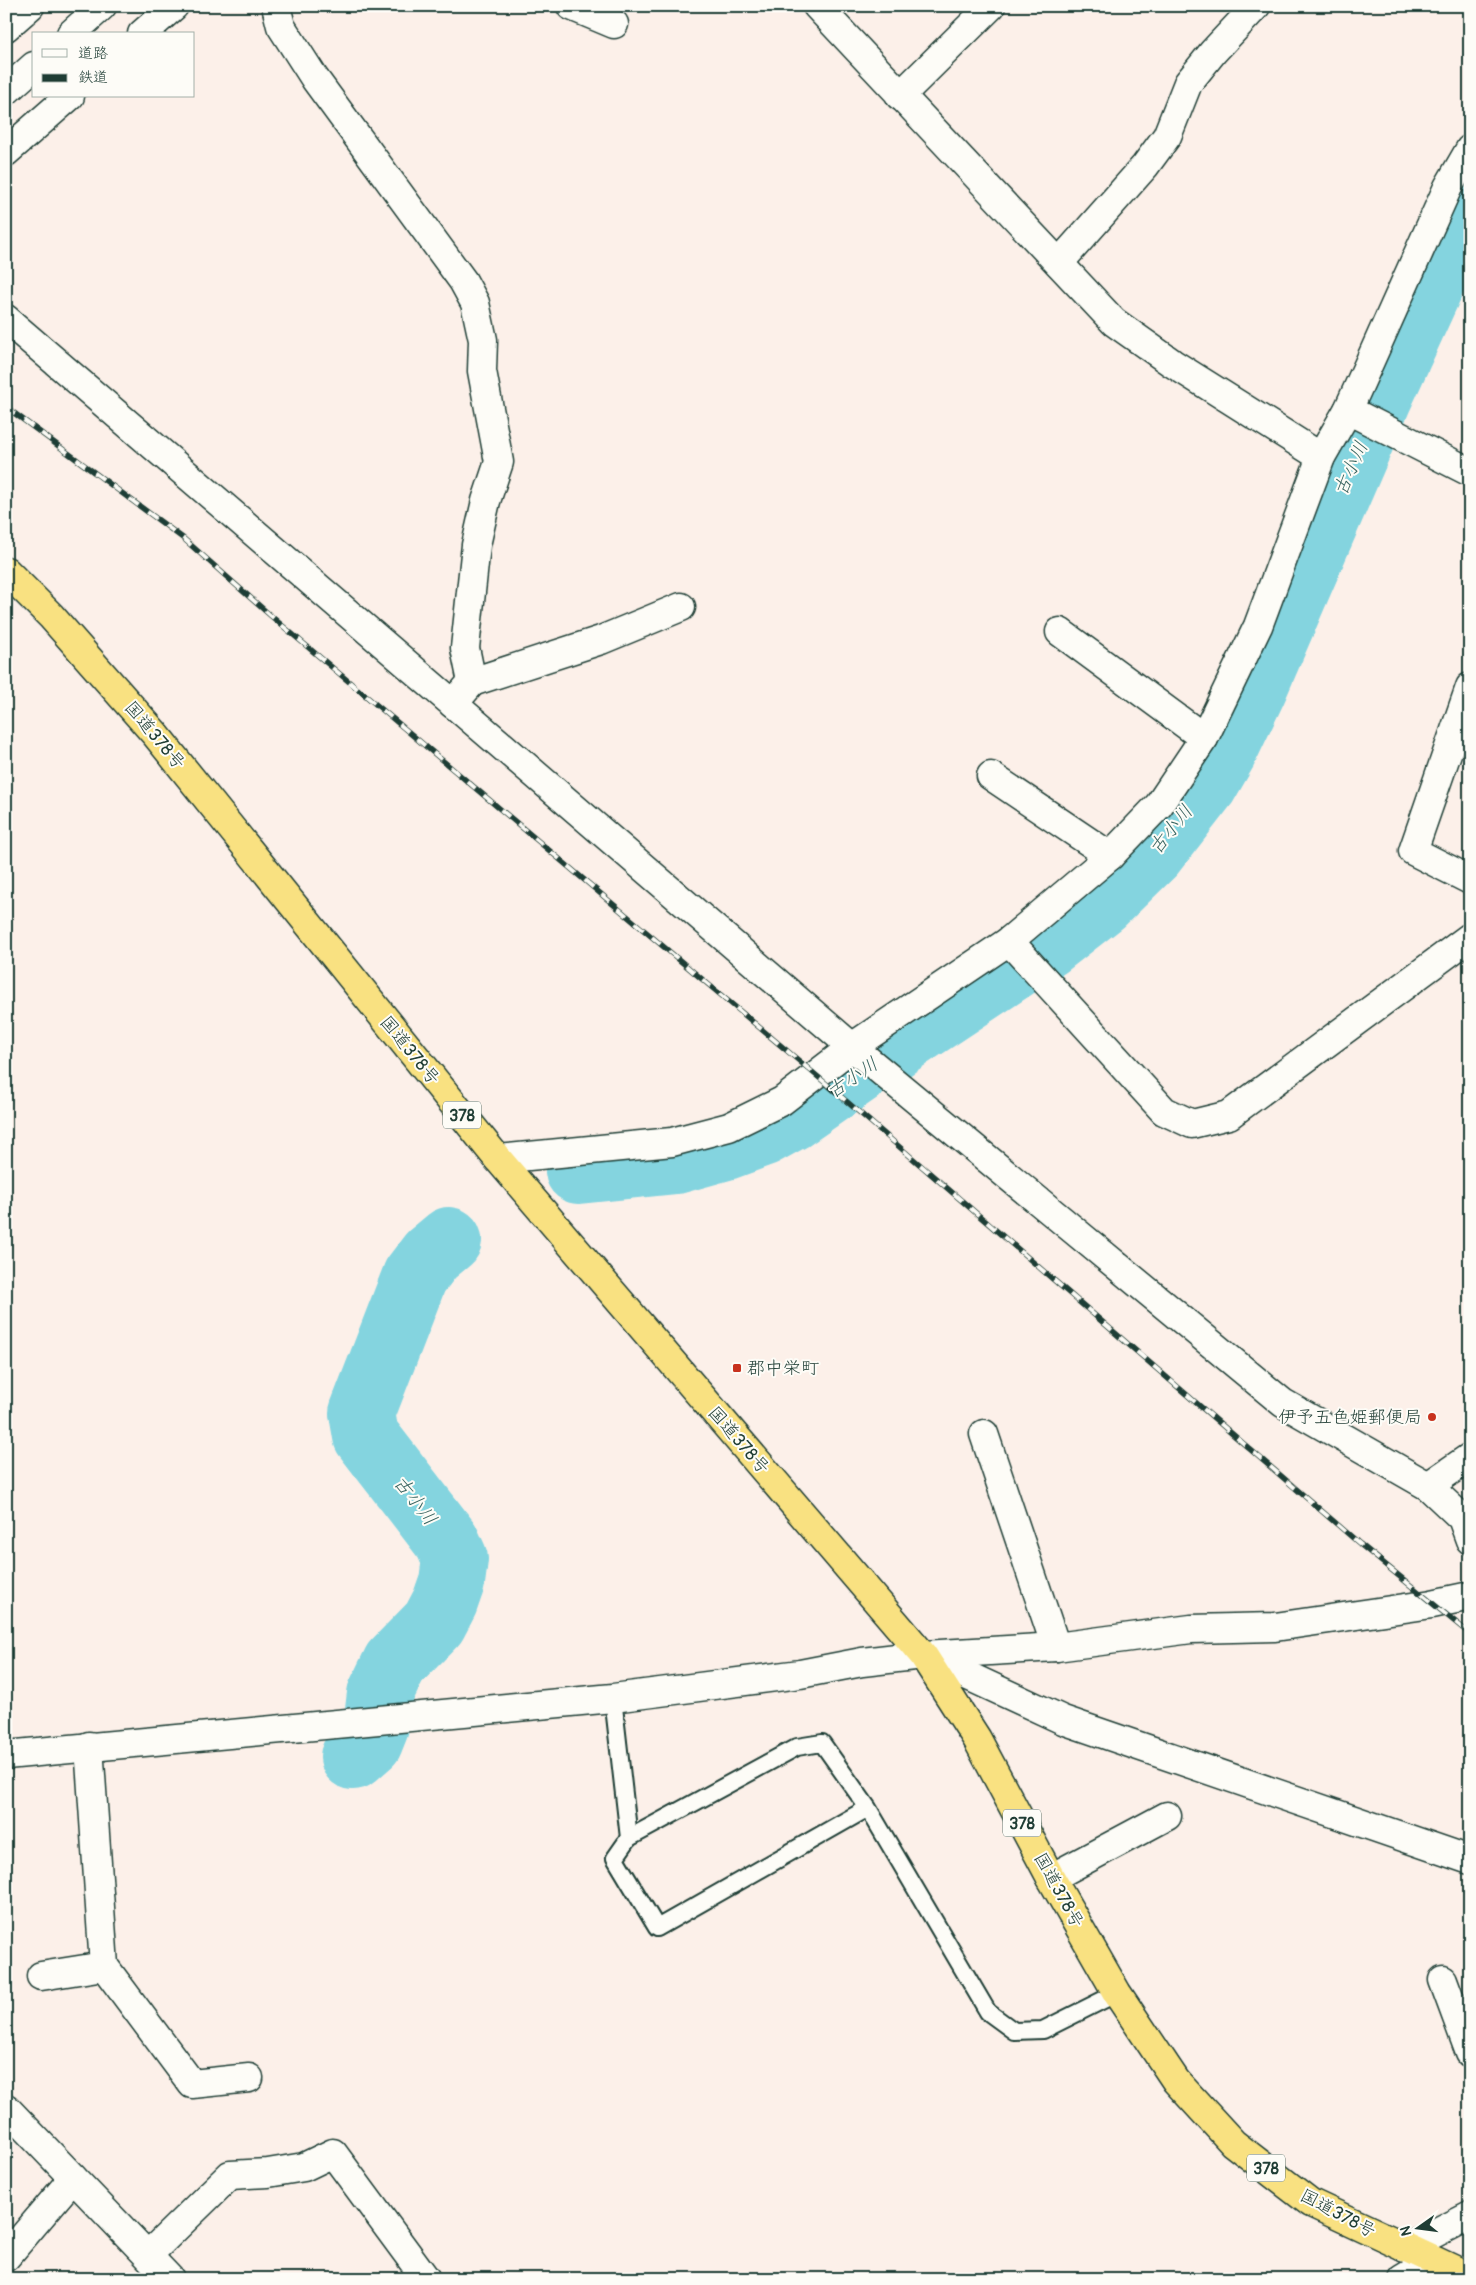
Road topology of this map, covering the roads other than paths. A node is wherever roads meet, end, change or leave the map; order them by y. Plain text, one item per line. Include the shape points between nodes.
1 (30, 6) edge
2 (102, 6) edge
3 (174, 6) edge
4 (276, 6) edge
5 (571, 6) edge
6 (817, 6) edge
7 (991, 6) edge
8 (1256, 6) edge
9 (614, 24) dead end
10 (6, 26) edge
11 (73, 32) edge
12 (144, 32) edge
13 (32, 68) edge
14 (9, 88) edge
15 (900, 96) junction
16 (68, 98) edge
17 (1470, 149) edge
18 (6, 152) edge
19 (1058, 263) junction
20 (6, 319) edge
21 (1348, 410) junction
22 (1321, 457) junction
23 (1470, 472) edge
24 (6, 571) edge
25 (681, 607) dead end
26 (1060, 632) dead end
27 (472, 682) junction
28 (1470, 687) edge
29 (452, 704) junction
30 (1204, 738) junction
31 (991, 776) dead end
32 (1110, 856) junction
33 (1470, 880) edge
34 (1470, 938) edge
35 (1009, 941) junction
36 (852, 1047) junction
37 (498, 1159) junction
38 (984, 1434) dead end
39 (1470, 1457) edge
40 (1428, 1486) junction
41 (1470, 1540) edge
42 (1470, 1596) edge
43 (1056, 1647) junction
44 (923, 1655) junction
45 (614, 1698) junction
46 (89, 1746) junction
47 (6, 1755) edge
48 (868, 1808) junction
49 (1167, 1816) dead end
50 (629, 1838) junction
51 (1470, 1860) edge
52 (1051, 1878) junction
53 (104, 1966) junction
54 (41, 1976) dead end
55 (1443, 1980) dead end
56 (1117, 1993) junction
57 (1470, 2053) edge
58 (249, 2078) dead end
59 (6, 2108) edge
60 (73, 2178) junction
61 (1470, 2214) edge
62 (1406, 2248) junction
63 (148, 2255) junction
64 (6, 2257) edge
65 (1433, 2261) junction
66 (1470, 2277) edge
67 (170, 2279) edge
68 (426, 2279) edge
69 (1404, 2279) edge

1 - 10 street
2 - 11 street
3 - 12 street
4 - 27 street via 281,26 315,79 463,281 475,303 483,340 482,371 500,462 486,500 476,544 465,648
5 - 9 street
6 - 15 street
7 - 15 street
8 - 19 street via 1188,83 1167,136 1145,166
13 - 14 street
15 - 19 street
16 - 18 street
17 - 21 street via 1448,187
19 - 22 street via 1114,322 1172,363
20 - 29 street
21 - 22 street
21 - 23 street
22 - 30 street via 1258,626
24 - 37 highway, 国道378号 / 378 via 51,616 156,735
25 - 27 street via 601,640
26 - 30 street
27 - 29 street
28 - 33 street via 1413,852
29 - 36 street
30 - 32 street via 1159,804
31 - 32 street
32 - 35 street
34 - 35 street via 1228,1115 1192,1124 1164,1111
35 - 36 street
36 - 37 street via 782,1101 729,1127 672,1142
36 - 40 street via 1283,1403
37 - 44 highway, 国道378号 / 378
38 - 43 street
39 - 40 street
40 - 41 street via 1462,1518
42 - 43 street via 1276,1627 1191,1629
43 - 44 street
44 - 45 street
44 - 51 street via 1063,1720
44 - 52 highway, 国道378号 / 378 via 977,1739
45 - 46 street
45 - 50 lane
46 - 47 street
46 - 53 street
48 - 50 lane via 822,1743 797,1747
48 - 50 lane via 657,1928 615,1858
48 - 56 lane via 988,2012 1014,2031 1043,2030
49 - 52 street
52 - 56 highway, 国道378号 / 378
53 - 54 street
53 - 58 street via 192,2084
55 - 57 street
56 - 62 highway, 国道378号 / 378 via 1176,2081 1233,2143 1311,2203
59 - 60 street
60 - 63 street
60 - 64 street
61 - 62 street
62 - 65 highway, 国道378号 / 378
63 - 67 street
63 - 68 street via 230,2175 268,2173 304,2166 334,2153
65 - 66 highway, 国道378号 / 378
65 - 69 street

